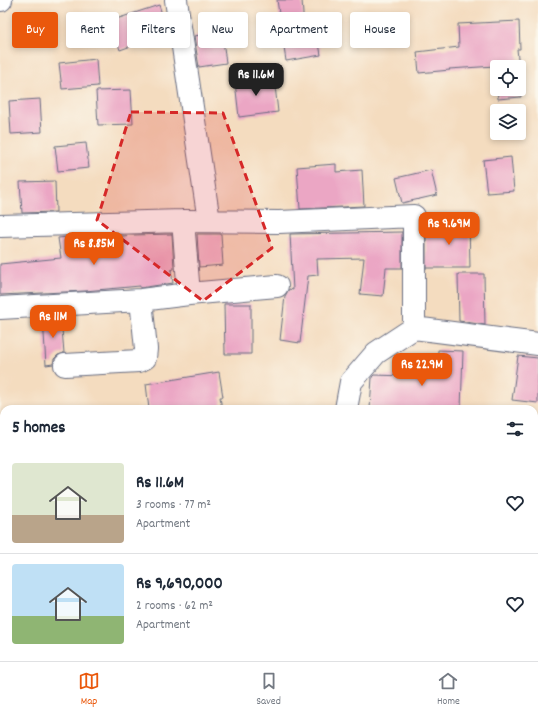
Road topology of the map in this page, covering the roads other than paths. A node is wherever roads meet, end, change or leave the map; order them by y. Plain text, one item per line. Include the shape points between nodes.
1 (176, 0) edge
2 (183, 221) junction
3 (209, 221) junction
4 (0, 226) edge
5 (277, 286) dead end
6 (189, 294) junction
7 (141, 300) junction
8 (0, 308) edge
9 (414, 328) junction
10 (538, 344) edge
11 (66, 364) dead end
12 (347, 405) edge

1 - 3 street
2 - 3 street
2 - 4 street
2 - 6 street
3 - 9 street via 279,222 414,216
5 - 6 street
6 - 7 street
7 - 8 street
7 - 11 street via 145,358 139,361
9 - 10 street
9 - 12 street via 376,353 351,382

